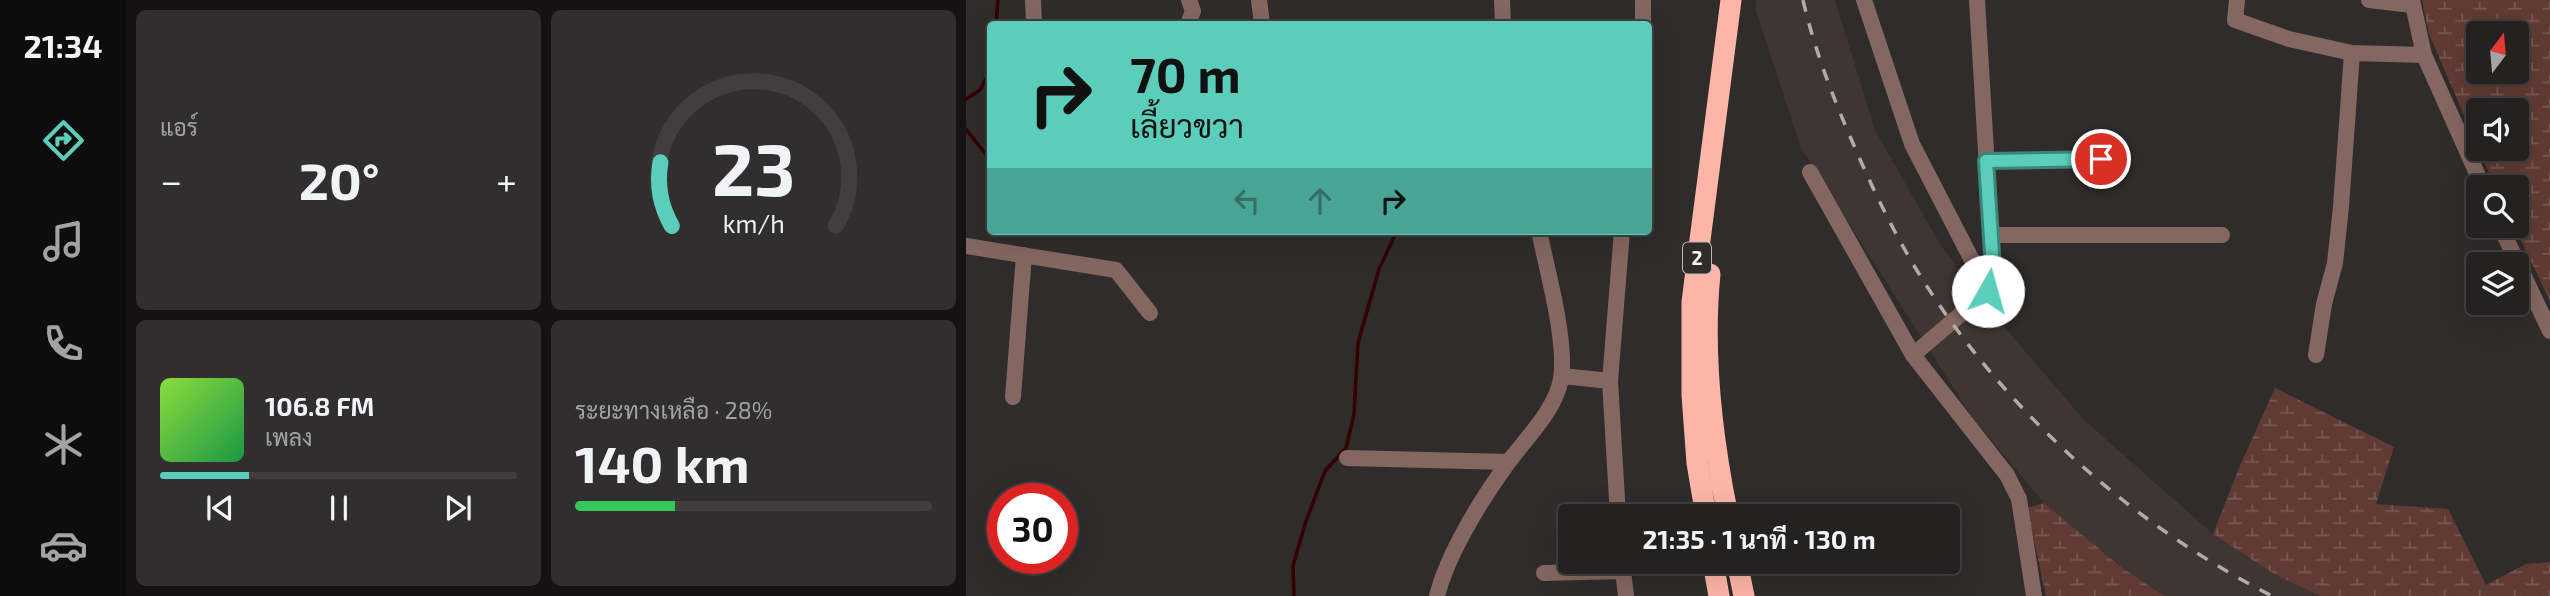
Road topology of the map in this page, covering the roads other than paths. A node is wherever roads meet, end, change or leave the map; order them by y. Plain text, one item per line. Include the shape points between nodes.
1 (1033, 0) edge
2 (1189, 0) edge
3 (1259, 0) edge
4 (1502, 0) edge
5 (1643, 0) edge
6 (1731, 0) edge
7 (1739, 0) edge
8 (1864, 0) edge
9 (1977, 0) edge
10 (2237, 0) edge
11 (2369, 0) edge
12 (2412, 2) edge
13 (1034, 21) edge
14 (1189, 21) edge
15 (1262, 21) edge
16 (1503, 21) edge
17 (1643, 21) edge
18 (2352, 52) junction
19 (2424, 55) junction
20 (2101, 159) dead end
21 (1986, 161) junction
22 (1810, 172) dead end
23 (2478, 175) edge
24 (2222, 234) dead end
25 (1540, 235) edge
26 (1622, 235) edge
27 (1991, 235) junction
28 (2506, 238) edge
29 (966, 246) edge
30 (1024, 255) junction
31 (1988, 291) junction
32 (1150, 313) dead end
33 (2550, 331) edge
34 (1913, 355) junction
35 (2316, 355) dead end
36 (1562, 376) junction
37 (1610, 381) junction
38 (1013, 397) dead end
39 (1347, 458) dead end
40 (1508, 462) junction
41 (1617, 504) edge
42 (1704, 504) edge
43 (1726, 504) edge
44 (1558, 572) edge
45 (1544, 573) dead end
46 (1623, 574) edge
47 (1715, 574) edge
48 (1739, 574) edge
49 (1437, 596) edge
50 (1626, 596) edge
51 (1719, 596) edge
52 (1744, 596) edge
53 (2034, 596) edge

1 - 13 street
2 - 14 street via 1193,11
3 - 15 street
4 - 16 street
5 - 17 street
6 - 42 highway, 2 via 1692,302 1692,395
7 - 43 highway, 2 via 1707,306 1711,397
8 - 31 street via 1912,144
9 - 21 street
10 - 18 street via 2235,20 2289,39
11 - 12 street
12 - 19 street
18 - 19 street
18 - 35 street via 2336,251
19 - 23 street
20 - 21 street
21 - 27 street
22 - 34 street
24 - 27 street
25 - 36 street via 1562,347
26 - 37 street
27 - 31 street via 1993,269
28 - 33 street
29 - 30 street
30 - 32 street via 1116,270
30 - 38 street
31 - 34 street
34 - 53 street via 2007,475 2019,499
36 - 37 street
36 - 40 street via 1549,407
37 - 41 street
39 - 40 street
40 - 49 street via 1467,527
44 - 45 street
46 - 50 street
47 - 51 highway
48 - 52 highway

